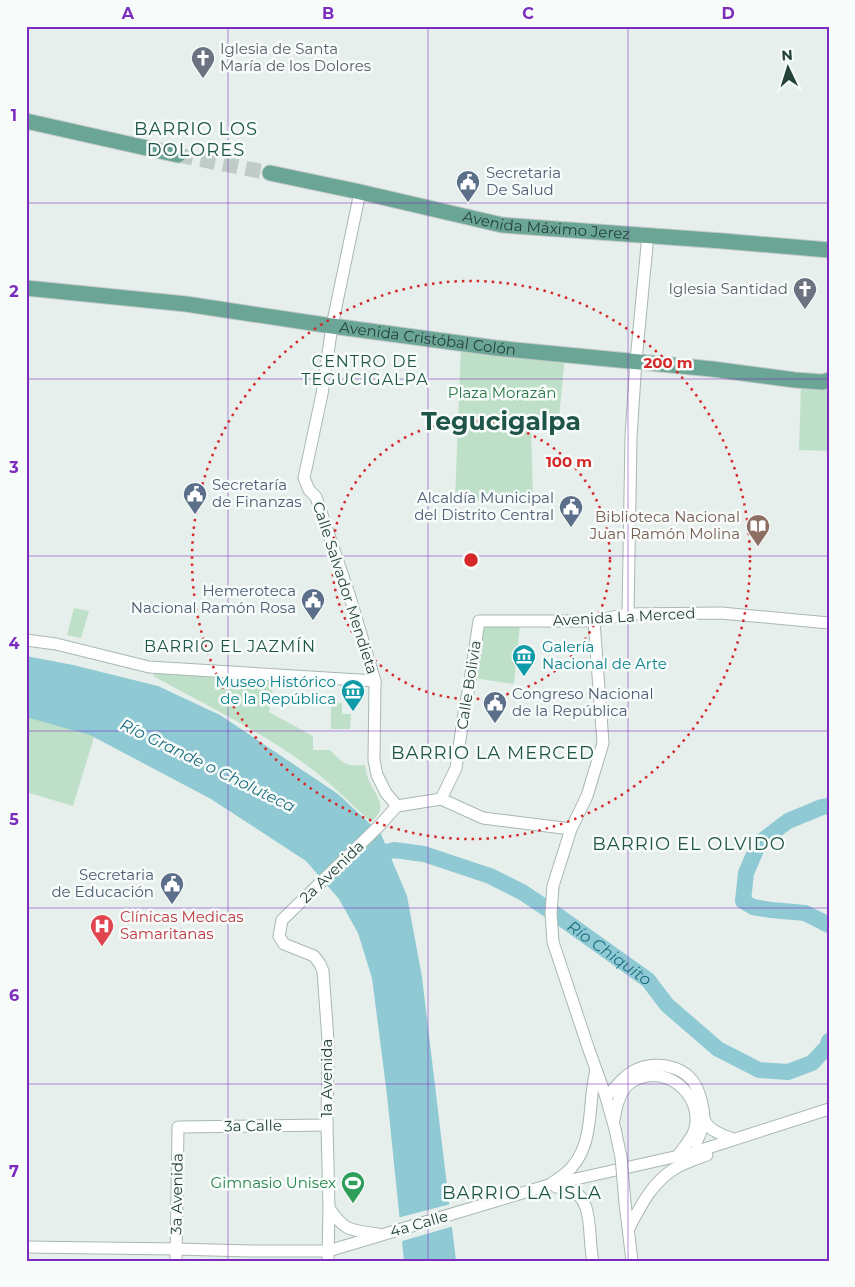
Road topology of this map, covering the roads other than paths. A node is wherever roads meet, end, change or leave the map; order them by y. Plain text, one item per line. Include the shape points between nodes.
1 (26, 121) edge
2 (178, 155) tunnel mouth
3 (270, 173) tunnel mouth
4 (360, 192) junction
5 (648, 235) junction
6 (829, 250) edge
7 (26, 288) edge
8 (332, 326) junction
9 (636, 361) junction
10 (829, 380) edge
11 (628, 614) junction
12 (479, 621) joint
13 (594, 621) junction
14 (829, 624) edge
15 (26, 640) edge
16 (375, 681) junction
17 (441, 798) junction
18 (397, 806) junction
19 (571, 829) junction
20 (286, 917) joint
21 (596, 1069) junction
22 (606, 1097) junction
23 (829, 1110) edge
24 (704, 1120) junction
25 (327, 1125) junction
26 (178, 1127) joint
27 (614, 1127) junction
28 (733, 1139) junction
29 (692, 1153) junction
30 (678, 1156) junction
31 (549, 1185) junction
32 (329, 1208) junction
33 (629, 1228) junction
34 (385, 1234) junction
35 (26, 1247) edge
36 (176, 1249) junction
37 (328, 1256) edge
38 (176, 1261) edge
39 (592, 1261) edge
40 (632, 1261) edge

1 - 2 main road
3 - 4 main road, Avenida Máximo Jerez
4 - 5 main road, Avenida Máximo Jerez via 502,225
4 - 8 street, Calle Salvador Mendieta
5 - 6 main road, Avenida Máximo Jerez
5 - 9 street
7 - 8 main road, Avenida Cristóbal Colón via 186,304
8 - 9 main road, Avenida Cristóbal Colón via 496,348
8 - 16 street, Calle Salvador Mendieta via 304,478 316,497
9 - 10 main road, Avenida Cristóbal Colón via 795,380
9 - 11 street via 631,437
11 - 13 street, Avenida La Merced
11 - 14 street, Avenida La Merced via 721,613
12 - 13 street, Avenida La Merced
12 - 17 street, Calle Bolivia via 456,768
13 - 19 street via 603,743 587,796
15 - 16 street via 149,666
16 - 18 street, Calle Salvador Mendieta via 374,760 377,775
17 - 18 street
17 - 19 street via 483,818
18 - 20 street, 2a Avenida
19 - 21 street via 553,886 553,942
20 - 25 street, 1a Avenida via 279,936 284,944 314,956 323,971 328,1040
21 - 22 street
21 - 31 street via 590,1124 582,1153 566,1173
22 - 24 street via 637,1069 665,1066 677,1069 692,1080 702,1104
22 - 27 street
23 - 28 street, 4a Calle
23 - 33 street via 674,1168 652,1187
24 - 28 street via 718,1133
24 - 29 street
25 - 26 street, 3a Calle
25 - 32 street, 1a Avenida
26 - 36 street, 3a Avenida
27 - 30 street via 617,1102 632,1081 651,1075 668,1078 690,1096 695,1111 693,1134
27 - 33 street, bridge via 621,1157
28 - 29 street, 4a Calle
29 - 30 street, 4a Calle
30 - 31 street, 4a Calle
31 - 34 street, 4a Calle
31 - 39 street via 572,1190 584,1202
32 - 34 street via 349,1229
32 - 37 street, 1a Avenida
33 - 40 street
34 - 37 street, 4a Calle
35 - 36 street, 4a Calle
36 - 37 street, 4a Calle
36 - 38 street, 3a Avenida

